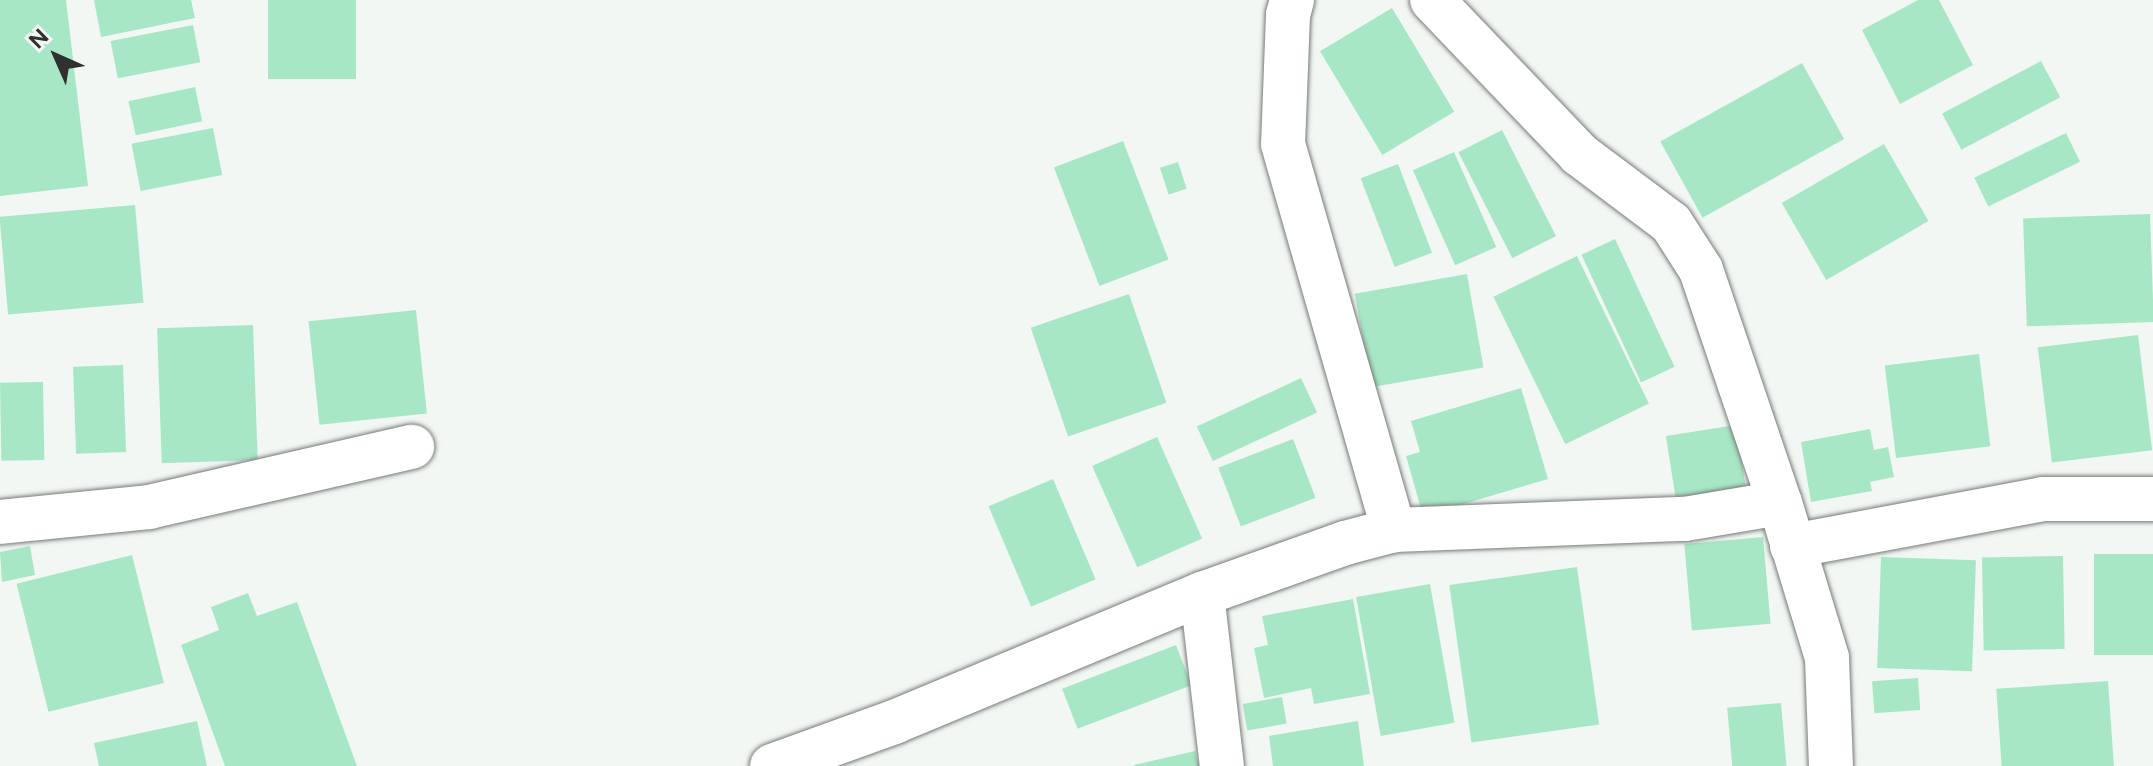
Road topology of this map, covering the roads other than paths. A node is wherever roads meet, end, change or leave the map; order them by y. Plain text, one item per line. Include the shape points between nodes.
1 (1292, 0) edge
2 (1432, 0) edge
3 (412, 447) dead end
4 (2153, 499) edge
5 (1780, 503) junction
6 (0, 522) edge
7 (1394, 530) junction
8 (1792, 546) junction
9 (1202, 594) junction
10 (772, 766) edge
11 (1222, 766) edge
12 (1831, 766) edge

1 - 7 street via 1283,144
2 - 5 street via 1579,154 1671,223 1701,270
3 - 6 street via 149,507
4 - 8 street via 2042,499
5 - 7 street via 1685,519
5 - 8 street
7 - 9 street
8 - 12 street via 1827,658
9 - 10 street via 894,722
9 - 11 street

